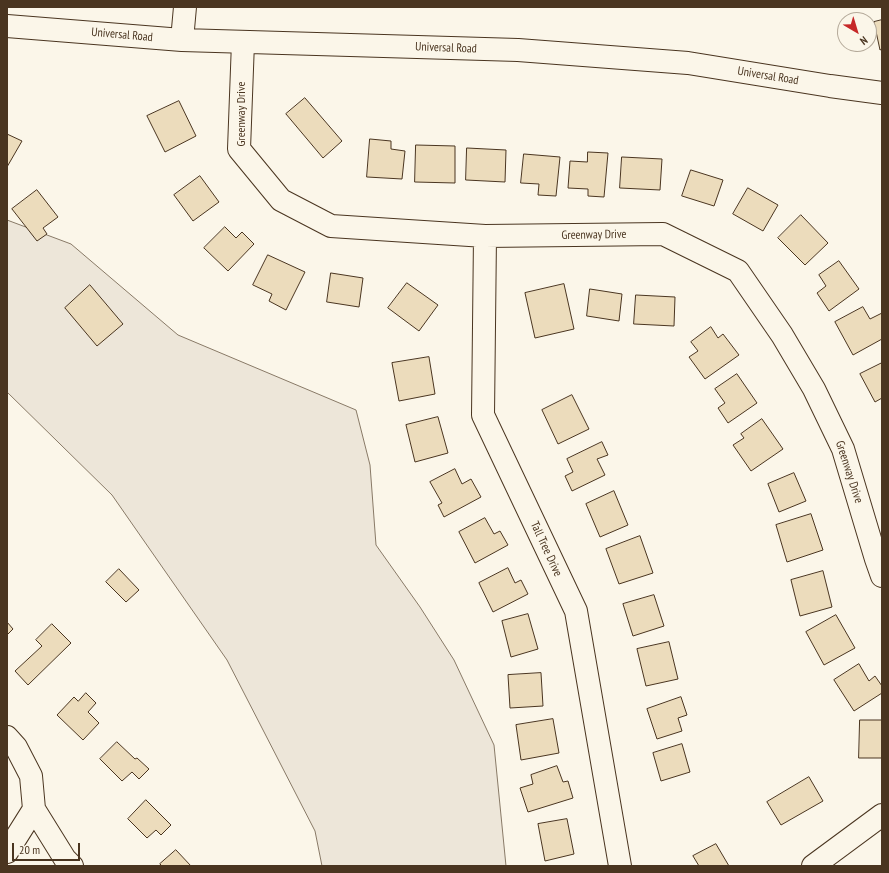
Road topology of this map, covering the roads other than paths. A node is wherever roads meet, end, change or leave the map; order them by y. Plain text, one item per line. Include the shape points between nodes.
1 (185, 7) edge
2 (7, 26) edge
3 (182, 40) junction
4 (243, 42) junction
5 (882, 92) edge
6 (485, 236) junction
7 (882, 576) edge
8 (7, 737) edge
9 (34, 809) junction
10 (882, 815) edge
11 (7, 852) edge
12 (72, 866) edge
13 (620, 866) edge
14 (813, 866) edge

1 - 3 street
2 - 3 street, Universal Road
3 - 4 street, Universal Road
4 - 5 street, Universal Road via 518,50 688,63
4 - 6 street, Greenway Drive via 239,149 281,200 331,226
6 - 7 street, Greenway Drive via 663,234 738,271 782,335 814,389 843,449
6 - 13 street, Tall Tree Drive via 483,415 576,611
8 - 9 street via 16,747 31,776
9 - 11 street
9 - 12 street
10 - 14 street

